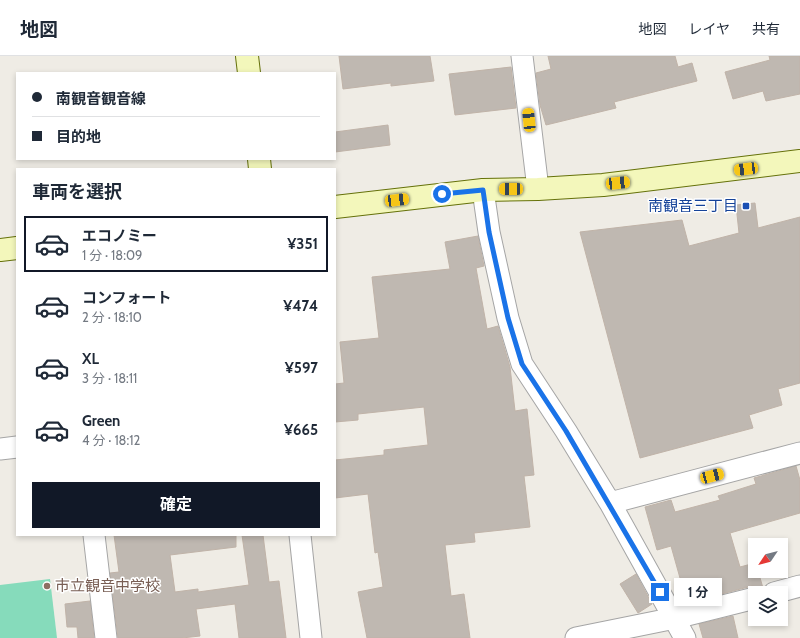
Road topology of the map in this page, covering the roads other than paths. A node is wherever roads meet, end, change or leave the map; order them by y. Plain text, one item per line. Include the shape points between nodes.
1 (247, 56) edge
2 (522, 56) edge
3 (249, 72) edge
4 (800, 161) edge
5 (538, 189) junction
6 (483, 190) junction
7 (336, 207) edge
8 (16, 248) edge
9 (0, 250) edge
10 (16, 447) edge
11 (0, 449) edge
12 (800, 453) edge
13 (610, 503) junction
14 (94, 536) edge
15 (300, 536) edge
16 (800, 586) edge
17 (788, 589) edge
18 (748, 600) edge
19 (675, 618) junction
20 (106, 638) edge
21 (311, 638) edge
22 (576, 638) edge
23 (685, 638) edge

1 - 3 main road
2 - 5 street
4 - 5 main road via 633,182
5 - 6 main road
6 - 7 main road
6 - 13 street via 506,311 522,364
8 - 9 main road
10 - 11 street
12 - 13 street
13 - 19 street
14 - 20 street
15 - 21 street
16 - 17 street
18 - 19 street
19 - 22 street
19 - 23 street

